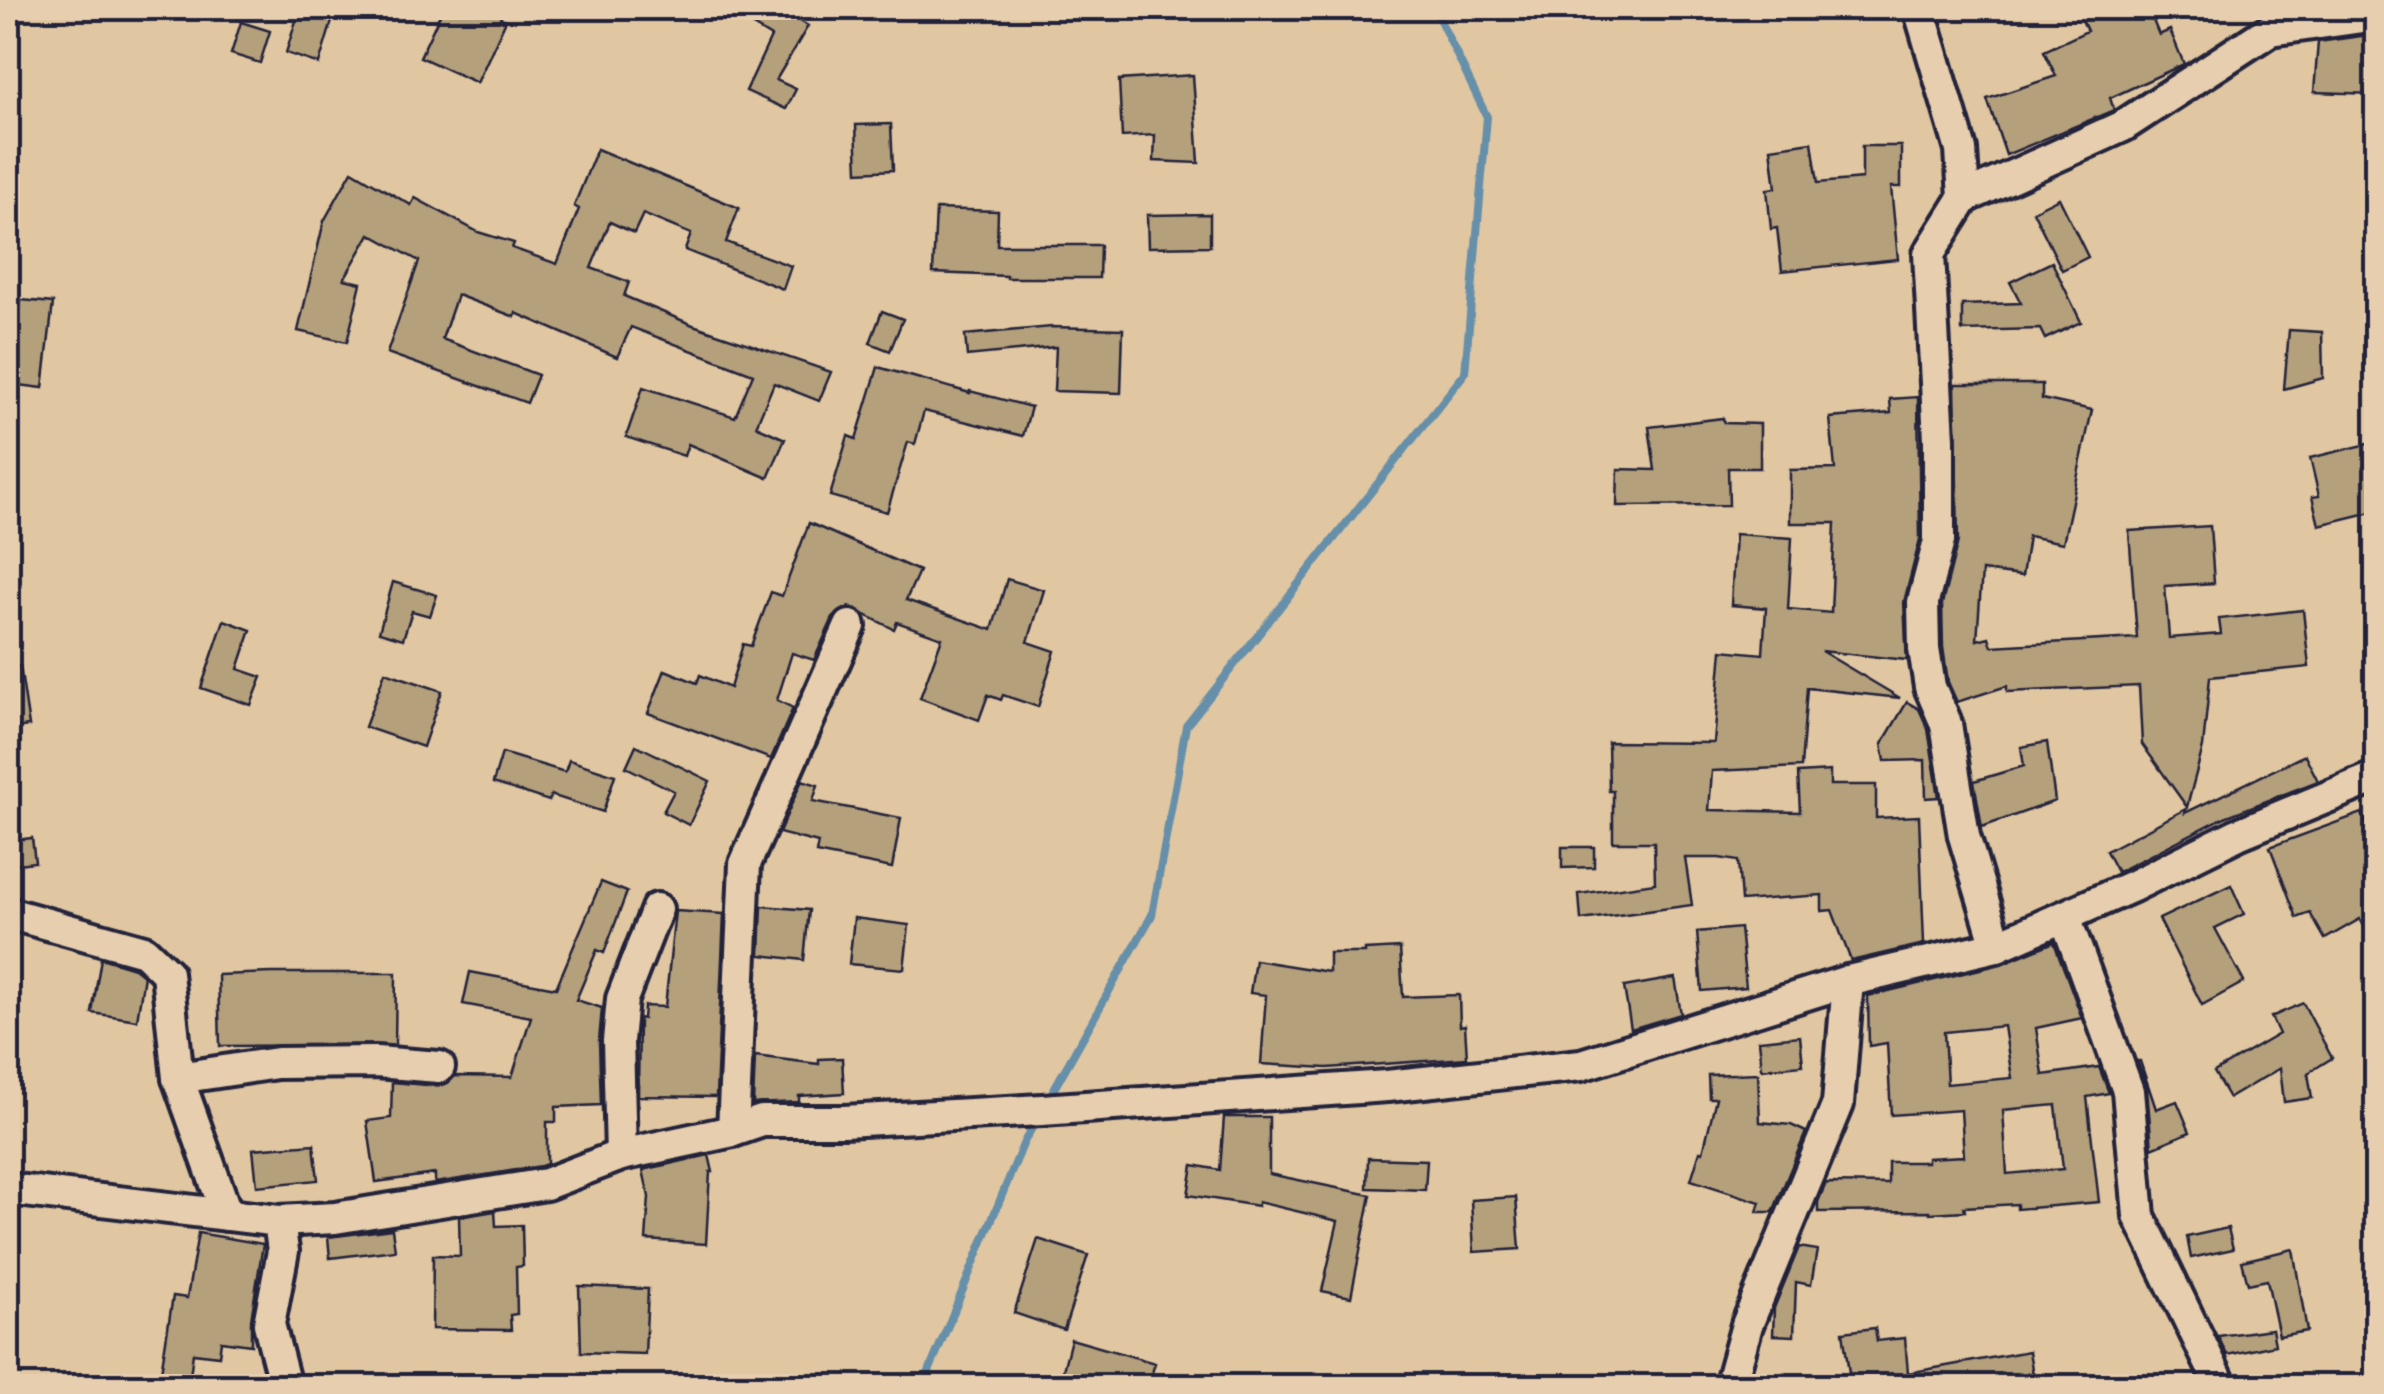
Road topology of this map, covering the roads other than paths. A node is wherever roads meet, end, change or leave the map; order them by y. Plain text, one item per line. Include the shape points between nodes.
1 (1920, 8) edge
2 (2376, 14) edge
3 (1964, 198) junction
4 (850, 626) dead end
5 (2376, 777) edge
6 (657, 909) dead end
7 (8, 913) edge
8 (2065, 917) junction
9 (1997, 946) junction
10 (1848, 981) junction
11 (439, 1067) dead end
12 (178, 1078) junction
13 (733, 1131) junction
14 (621, 1155) junction
15 (8, 1190) edge
16 (227, 1214) junction
17 (279, 1221) junction
18 (286, 1386) edge
19 (1730, 1386) edge
20 (2221, 1386) edge

1 - 3 street via 1962,150
2 - 3 street via 2270,30 2122,126
3 - 9 street via 1929,254 1939,541 1924,602 1924,649 1946,724 1964,836
4 - 13 street via 746,864
5 - 8 street
6 - 14 street via 622,999
7 - 12 street via 159,962 166,973
8 - 9 street
8 - 20 street via 2128,1091 2139,1216
9 - 10 street
10 - 13 street via 1581,1064 1387,1086 762,1121
10 - 19 street via 1838,1104 1747,1326
11 - 12 street via 277,1063
12 - 16 street
13 - 14 street
14 - 17 street via 546,1184
15 - 16 street
16 - 17 street
17 - 18 street via 283,1252 269,1324

